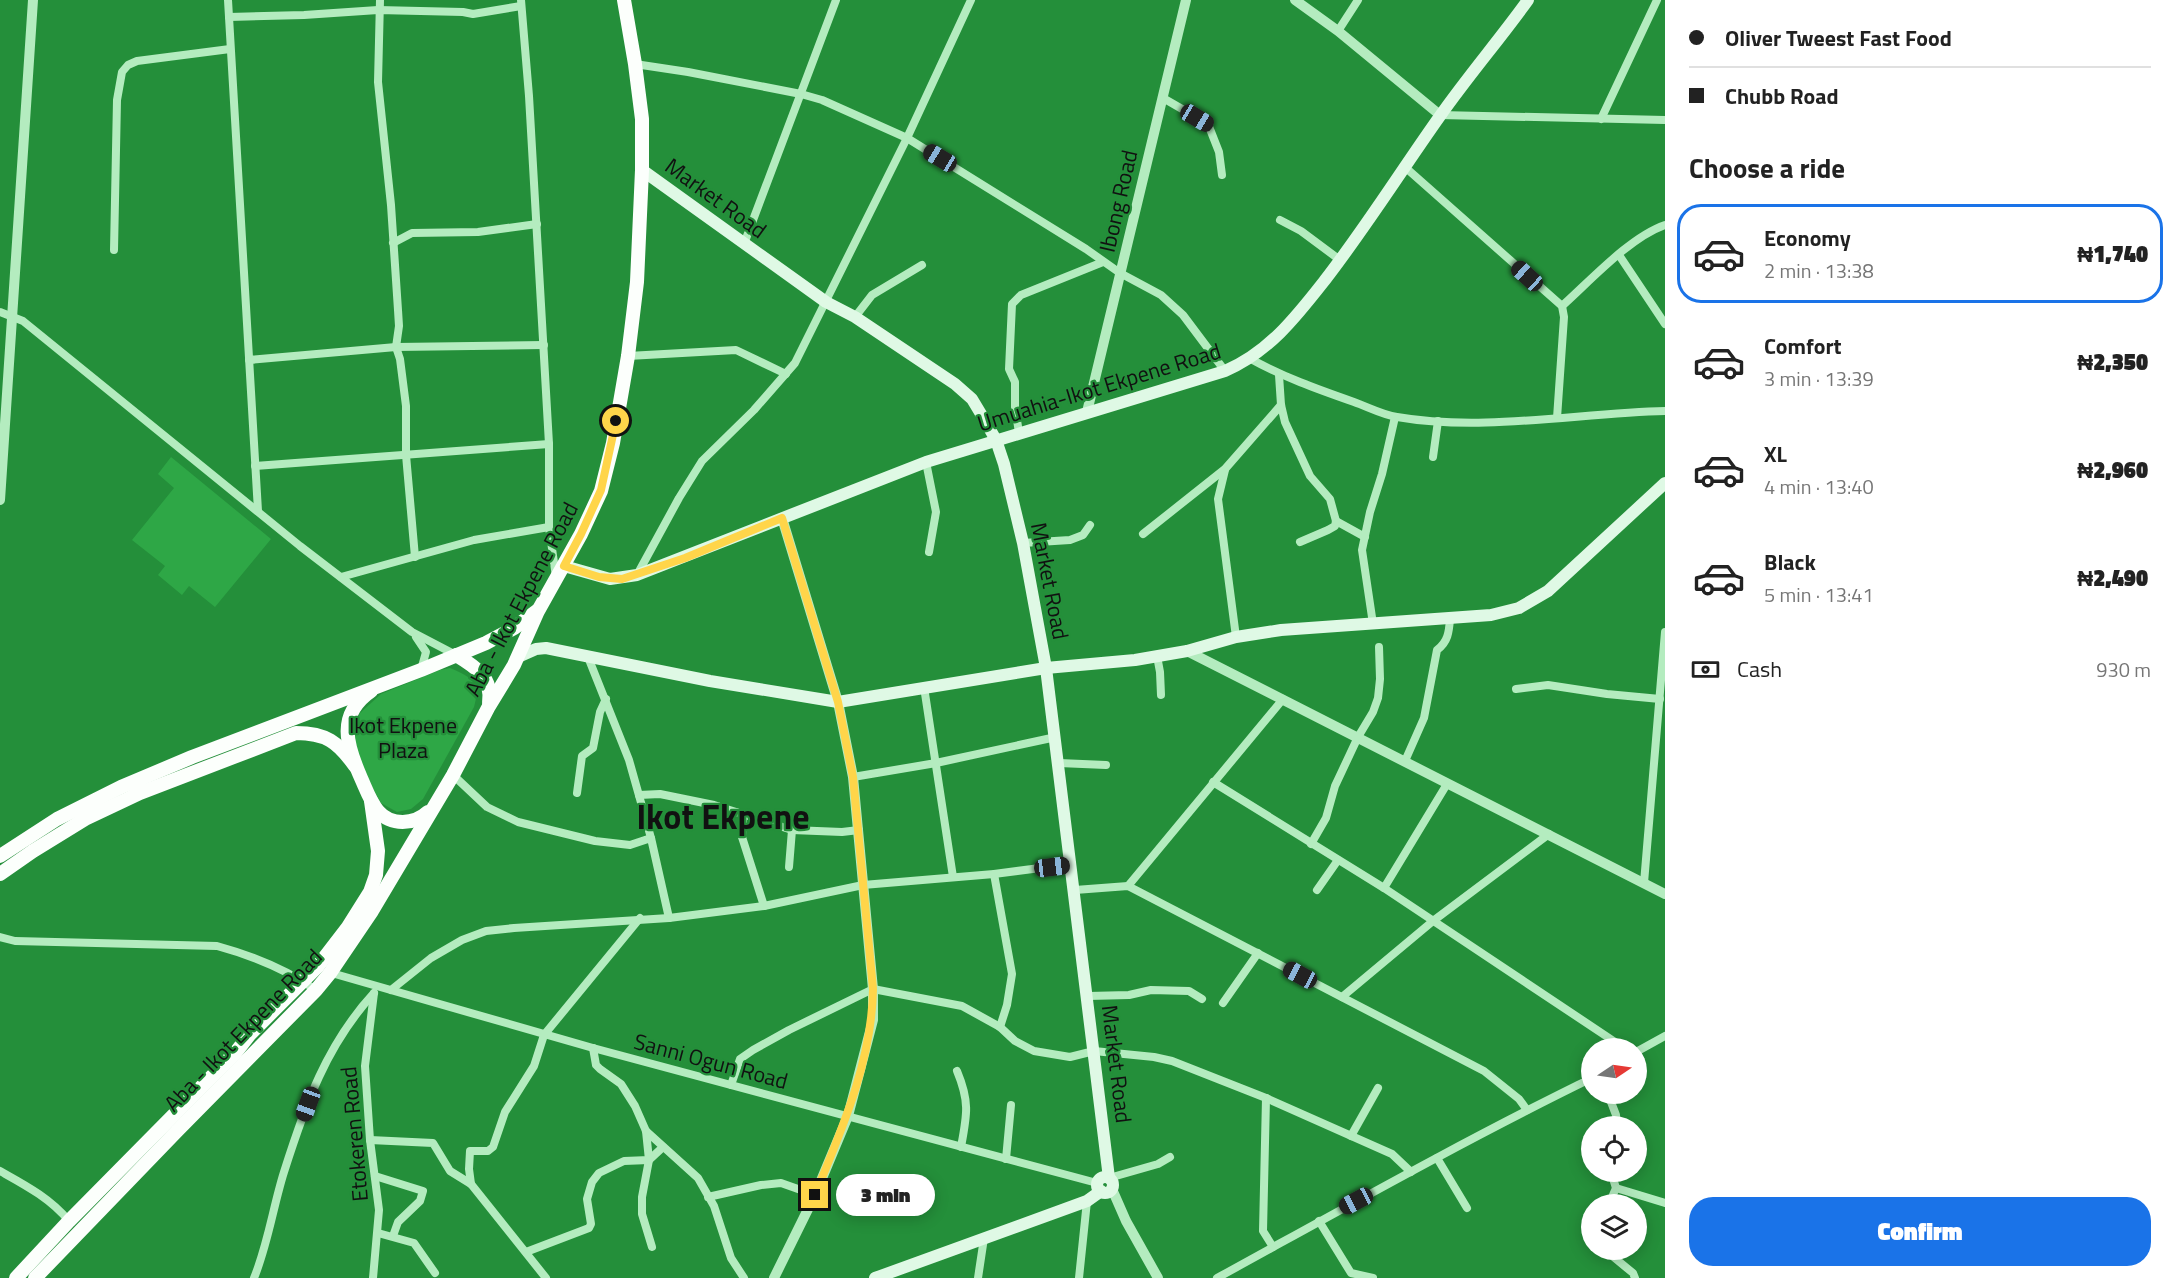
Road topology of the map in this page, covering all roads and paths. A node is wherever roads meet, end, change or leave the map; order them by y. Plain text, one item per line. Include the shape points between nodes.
1 (33, 0) edge
2 (228, 0) edge
3 (380, 0) edge
4 (624, 0) edge
5 (836, 0) edge
6 (971, 0) edge
7 (1186, 0) edge
8 (1295, 0) edge
9 (1358, 0) edge
10 (1528, 0) edge
11 (1657, 0) edge
12 (521, 3) edge
13 (378, 10) junction
14 (229, 17) junction
15 (1338, 31) junction
16 (230, 49) junction
17 (636, 64) junction
18 (801, 94) junction
19 (1163, 98) junction
20 (1440, 115) junction
21 (1601, 119) junction
22 (1665, 120) edge
23 (907, 138) junction
24 (1406, 168) junction
25 (642, 170) junction
26 (1222, 175) dead end
27 (1280, 220) dead end
28 (537, 224) junction
29 (1665, 225) edge
30 (393, 243) junction
31 (744, 244) junction
32 (114, 250) dead end
33 (1619, 255) junction
34 (1340, 260) junction
35 (1103, 262) junction
36 (922, 265) dead end
37 (1120, 273) junction
38 (826, 302) junction
39 (1562, 306) junction
40 (0, 312) edge
41 (11, 315) junction
42 (855, 317) junction
43 (1665, 324) edge
44 (544, 345) junction
45 (396, 347) junction
46 (628, 356) junction
47 (1249, 358) junction
48 (249, 360) junction
49 (1225, 371) junction
50 (786, 374) junction
51 (1279, 375) junction
52 (1281, 405) junction
53 (3, 410) edge
54 (1665, 411) edge
55 (1087, 412) junction
56 (1395, 417) junction
57 (1557, 418) junction
58 (1438, 421) junction
59 (1019, 433) junction
60 (996, 440) junction
61 (549, 444) junction
62 (406, 455) junction
63 (1433, 457) dead end
64 (926, 462) junction
65 (255, 466) junction
66 (1225, 469) junction
67 (1210, 482) junction
68 (1665, 483) edge
69 (1221, 488) junction
70 (0, 500) edge
71 (258, 511) junction
72 (782, 518) junction
73 (1336, 521) junction
74 (1090, 525) dead end
75 (549, 527) junction
76 (1143, 534) dead end
77 (1365, 537) junction
78 (1300, 542) dead end
79 (1023, 543) junction
80 (929, 552) dead end
81 (415, 557) junction
82 (560, 571) junction
83 (637, 575) junction
84 (341, 577) junction
85 (538, 611) junction
86 (1450, 618) junction
87 (1372, 624) junction
88 (412, 632) junction
89 (1665, 632) edge
90 (1236, 637) junction
91 (1379, 647) dead end
92 (1187, 651) junction
93 (456, 655) junction
94 (1157, 656) junction
95 (518, 657) junction
96 (588, 657) junction
97 (1046, 668) junction
98 (421, 670) junction
99 (380, 685) junction
100 (924, 687) junction
101 (1516, 689) dead end
102 (1161, 695) dead end
103 (606, 699) junction
104 (1283, 699) junction
105 (1660, 699) junction
106 (838, 702) junction
107 (488, 708) junction
108 (1056, 737) junction
109 (1358, 737) junction
110 (1406, 761) junction
111 (936, 763) junction
112 (1059, 763) junction
113 (1106, 765) dead end
114 (355, 766) junction
115 (453, 775) junction
116 (853, 777) junction
117 (1213, 782) junction
118 (1447, 784) junction
119 (578, 793) dead end
120 (639, 795) junction
121 (371, 801) junction
122 (432, 808) junction
123 (743, 815) junction
124 (792, 830) junction
125 (859, 830) junction
126 (1549, 834) junction
127 (651, 838) junction
128 (1311, 844) junction
129 (0, 856) edge
130 (1338, 860) junction
131 (1071, 864) junction
132 (789, 867) dead end
133 (0, 874) edge
134 (994, 874) junction
135 (953, 877) junction
136 (1644, 883) junction
137 (863, 885) junction
138 (1128, 885) junction
139 (1384, 888) junction
140 (1074, 890) junction
141 (1317, 890) dead end
142 (1665, 894) edge
143 (764, 906) junction
144 (640, 918) junction
145 (669, 918) junction
146 (1433, 921) junction
147 (0, 937) edge
148 (1258, 953) junction
149 (324, 970) junction
150 (304, 982) junction
151 (873, 989) junction
152 (315, 990) junction
153 (374, 990) junction
154 (391, 990) junction
155 (1088, 996) junction
156 (1342, 997) junction
157 (1202, 999) dead end
158 (1223, 1003) dead end
159 (1000, 1027) junction
160 (544, 1035) junction
161 (1665, 1036) edge
162 (1609, 1038) edge
163 (1647, 1046) edge
164 (593, 1048) junction
165 (1094, 1051) junction
166 (957, 1071) dead end
167 (1581, 1083) edge
168 (730, 1085) junction
169 (1378, 1088) dead end
170 (1266, 1098) junction
171 (1011, 1106) dead end
172 (1527, 1110) junction
173 (848, 1116) junction
174 (646, 1131) junction
175 (1351, 1136) junction
176 (370, 1140) junction
177 (663, 1147) junction
178 (961, 1147) junction
179 (1170, 1157) dead end
180 (1437, 1158) junction
181 (1006, 1159) junction
182 (649, 1160) junction
183 (0, 1171) edge
184 (1411, 1172) junction
185 (375, 1176) junction
186 (1614, 1182) edge
187 (471, 1184) junction
188 (1105, 1185) junction
189 (1616, 1188) junction
190 (1613, 1194) edge
191 (815, 1195) junction
192 (708, 1197) junction
193 (1087, 1201) junction
194 (1665, 1203) edge
195 (1467, 1208) dead end
196 (69, 1221) junction
197 (1319, 1221) junction
198 (378, 1233) junction
199 (393, 1236) junction
200 (984, 1238) junction
201 (652, 1247) dead end
202 (1273, 1247) junction
203 (526, 1252) junction
204 (1617, 1260) edge
205 (435, 1273) dead end
206 (1357, 1277) edge
207 (16, 1278) edge
208 (35, 1278) edge
209 (254, 1278) edge
210 (373, 1278) edge
211 (546, 1278) edge
212 (744, 1278) edge
213 (774, 1278) edge
214 (875, 1278) edge
215 (978, 1278) edge
216 (1079, 1278) edge
217 (1158, 1278) edge
218 (1217, 1278) edge
219 (1373, 1278) edge
220 (1635, 1278) edge

1 - 41 street
2 - 14 street
3 - 13 street
4 - 17 highway, Aba - Ikot Ekpene Road
5 - 18 street
6 - 23 street
7 - 19 street, Ibong Road
8 - 15 street
9 - 15 street
10 - 20 main road, Umuahia-Ikot Ekpene Road
11 - 21 street
12 - 13 street via 473,14
12 - 28 street
13 - 14 street
13 - 30 street via 378,82
14 - 16 street
15 - 20 street
16 - 32 street via 137,61 122,72 117,100
16 - 48 street
17 - 18 street
17 - 25 highway, Aba - Ikot Ekpene Road
18 - 23 street
18 - 31 street
19 - 26 street via 1208,124 1219,152
19 - 37 street, Ibong Road
20 - 21 street
20 - 24 main road, Umuahia-Ikot Ekpene Road
21 - 22 street
23 - 35 street
23 - 38 street
24 - 34 main road, Umuahia-Ikot Ekpene Road
24 - 39 street
25 - 31 main road, Market Road
25 - 46 highway, Aba - Ikot Ekpene Road via 637,282
27 - 34 street
28 - 30 street via 478,232 412,233
28 - 44 street
29 - 33 street via 1653,229
30 - 45 street via 399,326
31 - 38 main road, Market Road
33 - 39 street
33 - 43 street
34 - 47 main road, Umuahia-Ikot Ekpene Road via 1281,334
35 - 37 street
35 - 59 street via 1021,295 1012,304 1009,369 1015,382
36 - 42 street via 872,295
37 - 49 street via 1177,308
37 - 55 street, Ibong Road
38 - 42 main road, Market Road
38 - 50 street
39 - 57 street
40 - 41 street
41 - 53 street
41 - 71 street
42 - 60 main road, Market Road via 955,384 972,399
44 - 45 street
44 - 61 street
45 - 48 street
45 - 62 street via 406,406
46 - 50 street via 736,350
46 - 82 highway, Aba - Ikot Ekpene Road via 601,490
47 - 49 main road, Umuahia-Ikot Ekpene Road
47 - 51 street
48 - 65 street
49 - 55 main road, Umuahia-Ikot Ekpene Road
50 - 83 street via 702,461
51 - 52 street
51 - 56 street
52 - 66 street
52 - 73 street via 1307,471 1329,499
53 - 70 street
54 - 57 street
55 - 59 main road, Umuahia-Ikot Ekpene Road
56 - 58 street
56 - 77 street
57 - 58 street
58 - 63 street
59 - 60 main road, Umuahia-Ikot Ekpene Road
60 - 64 main road, Umuahia-Ikot Ekpene Road
60 - 79 main road, Market Road
61 - 62 street
61 - 75 street
62 - 65 street
62 - 81 street
64 - 72 main road, Umuahia-Ikot Ekpene Road
64 - 80 street via 936,512
65 - 71 street
66 - 67 street
66 - 69 street
67 - 69 street
67 - 76 street
68 - 86 main road via 1548,591 1519,608
69 - 90 street via 1218,499
71 - 84 street
72 - 83 main road, Umuahia-Ikot Ekpene Road
72 - 106 street
73 - 77 street
73 - 78 street via 1335,526
74 - 79 street via 1083,535 1071,540
75 - 81 street via 474,540
75 - 82 street
77 - 87 street via 1362,550
79 - 97 main road, Market Road
81 - 84 street
82 - 83 main road, Umuahia-Ikot Ekpene Road via 610,579
82 - 85 highway, Aba - Ikot Ekpene Road
84 - 88 street
85 - 93 highway via 514,628
85 - 95 highway, Aba - Ikot Ekpene Road
86 - 87 main road
86 - 110 street via 1448,636 1435,656 1424,718
87 - 90 main road
88 - 93 street
88 - 98 street via 426,652
89 - 105 street
90 - 92 main road
91 - 109 street via 1378,698
92 - 94 main road
92 - 104 street
93 - 98 highway
93 - 107 highway via 485,677 490,694
94 - 97 main road
94 - 102 street
95 - 96 main road via 546,648
95 - 107 highway, Aba - Ikot Ekpene Road
96 - 103 street
96 - 106 main road
97 - 100 main road
97 - 108 main road, Market Road
98 - 99 highway
99 - 114 highway via 365,695 349,720 346,733
99 - 129 highway via 121,787 57,819
100 - 106 main road
100 - 111 street
101 - 105 street via 1548,685
103 - 119 street via 593,748 582,756
103 - 120 street
104 - 109 street
104 - 117 street
105 - 136 street
106 - 116 street
107 - 115 highway, Aba - Ikot Ekpene Road
108 - 111 street
108 - 112 main road, Market Road
109 - 110 street
109 - 128 street via 1335,786 1326,818
110 - 118 street
111 - 116 street
111 - 135 street
112 - 113 street
112 - 131 main road, Market Road
114 - 121 highway
114 - 133 highway via 327,738 313,733 296,734 140,793 85,819
115 - 122 highway, Aba - Ikot Ekpene Road
115 - 127 street via 487,807 518,822 595,842 630,845
116 - 125 street
117 - 128 street
117 - 138 street
118 - 126 street
118 - 139 street
120 - 123 street via 660,794
120 - 127 street
121 - 122 highway via 379,813 400,822 421,818
121 - 149 highway via 378,851 376,875
122 - 149 highway, Aba - Ikot Ekpene Road via 372,911
123 - 124 street
123 - 143 street via 742,837
124 - 125 street
124 - 132 street
125 - 137 street
126 - 136 street
126 - 146 street
127 - 145 street
128 - 130 street
130 - 139 street
130 - 141 street
131 - 134 street
131 - 140 main road, Market Road
134 - 135 street
134 - 159 street via 1012,974
135 - 137 street
136 - 142 street
137 - 143 street
137 - 151 street
138 - 140 street
138 - 148 street
139 - 146 street
140 - 155 main road, Market Road
143 - 145 street
144 - 145 street
144 - 154 street via 486,931 431,958
144 - 160 street
146 - 156 street
146 - 162 street
147 - 150 street via 15,941 217,946
148 - 156 street
148 - 158 street
149 - 150 highway
149 - 152 highway, Aba - Ikot Ekpene Road
149 - 153 street, Sanni Ogun Road
150 - 152 street
150 - 196 highway
151 - 159 street via 962,1006
151 - 168 street via 740,1059
151 - 173 street via 873,1020
152 - 208 highway, Aba - Ikot Ekpene Road
153 - 154 street, Sanni Ogun Road
153 - 176 street, Etokeren Road via 366,1060
153 - 209 street via 320,1072 284,1173
154 - 160 street, Sanni Ogun Road
155 - 157 street via 1189,991
155 - 165 main road, Market Road
156 - 172 street via 1484,1071
159 - 165 street via 1034,1051 1070,1057
160 - 164 street, Sanni Ogun Road
160 - 187 street via 534,1066 505,1112 493,1147 488,1151 470,1151
161 - 163 street
164 - 168 street, Sanni Ogun Road
164 - 174 street via 596,1065 621,1084
165 - 170 street via 1172,1061
165 - 188 main road, Market Road
166 - 178 street via 965,1089 968,1112
167 - 172 street
168 - 173 street, Sanni Ogun Road
169 - 175 street
170 - 175 street
170 - 202 street via 1263,1231
171 - 181 street
172 - 180 street
173 - 178 street, Sanni Ogun Road
173 - 191 street
174 - 177 street
174 - 182 street
175 - 184 street via 1392,1154
176 - 185 street, Etokeren Road
176 - 187 street via 433,1143 450,1171
177 - 182 street
177 - 192 street via 698,1178
178 - 181 street, Sanni Ogun Road
179 - 188 street
180 - 184 street
180 - 195 street
181 - 188 street, Sanni Ogun Road
182 - 201 street via 642,1214
182 - 203 street via 624,1161 599,1173 587,1199 589,1228
183 - 196 street via 40,1194
184 - 197 street
185 - 198 street, Etokeren Road
185 - 199 street via 423,1191 420,1201 398,1222
186 - 189 street
187 - 203 street
188 - 193 main road
188 - 217 street
189 - 190 street
189 - 194 street
191 - 192 street via 781,1184
191 - 213 street
192 - 212 street via 731,1258
193 - 200 main road
193 - 216 street
196 - 207 highway
197 - 202 street
197 - 206 street
198 - 199 street
198 - 210 street, Etokeren Road
199 - 205 street via 414,1244
200 - 214 main road
200 - 215 street
202 - 218 street
203 - 211 street
204 - 220 street
206 - 219 street

